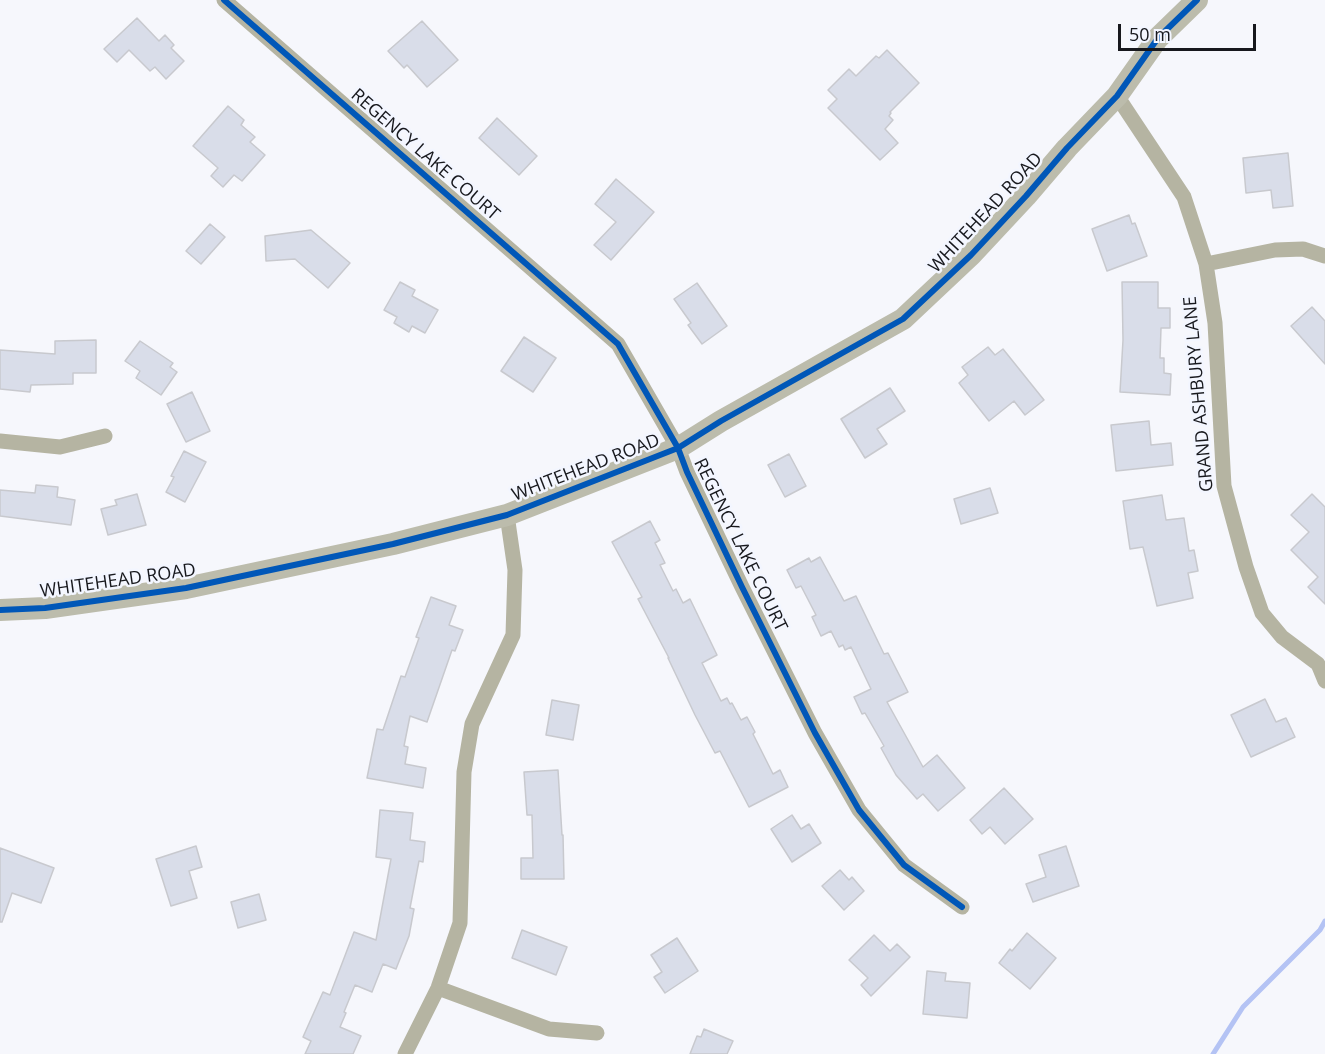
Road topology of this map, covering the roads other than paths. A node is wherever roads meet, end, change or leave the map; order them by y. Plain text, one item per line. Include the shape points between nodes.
1 (225, 0) edge
2 (1197, 0) edge
3 (1117, 96) junction
4 (1325, 256) edge
5 (1206, 264) junction
6 (105, 436) dead end
7 (0, 441) edge
8 (678, 448) junction
9 (507, 515) junction
10 (0, 610) edge
11 (1325, 681) edge
12 (962, 907) dead end
13 (438, 988) junction
14 (597, 1033) dead end
15 (405, 1054) edge

1 - 8 street, REGENCY LAKE COURT via 618,344
2 - 3 street, WHITEHEAD ROAD via 1158,38
3 - 5 street, GRAND ASHBURY LANE via 1184,197
3 - 8 street, WHITEHEAD ROAD via 970,255 903,319
4 - 5 street via 1303,249 1275,250
5 - 11 street, GRAND ASHBURY LANE via 1215,323 1224,486 1246,567 1262,613 1282,637 1318,664
6 - 7 street via 60,447
8 - 9 street, WHITEHEAD ROAD
8 - 12 street, REGENCY LAKE COURT via 799,702 859,810 904,865
9 - 10 street, WHITEHEAD ROAD via 186,588 45,608
9 - 13 street via 515,570 513,635 472,724 464,772 460,923
13 - 14 street via 549,1029
13 - 15 street

